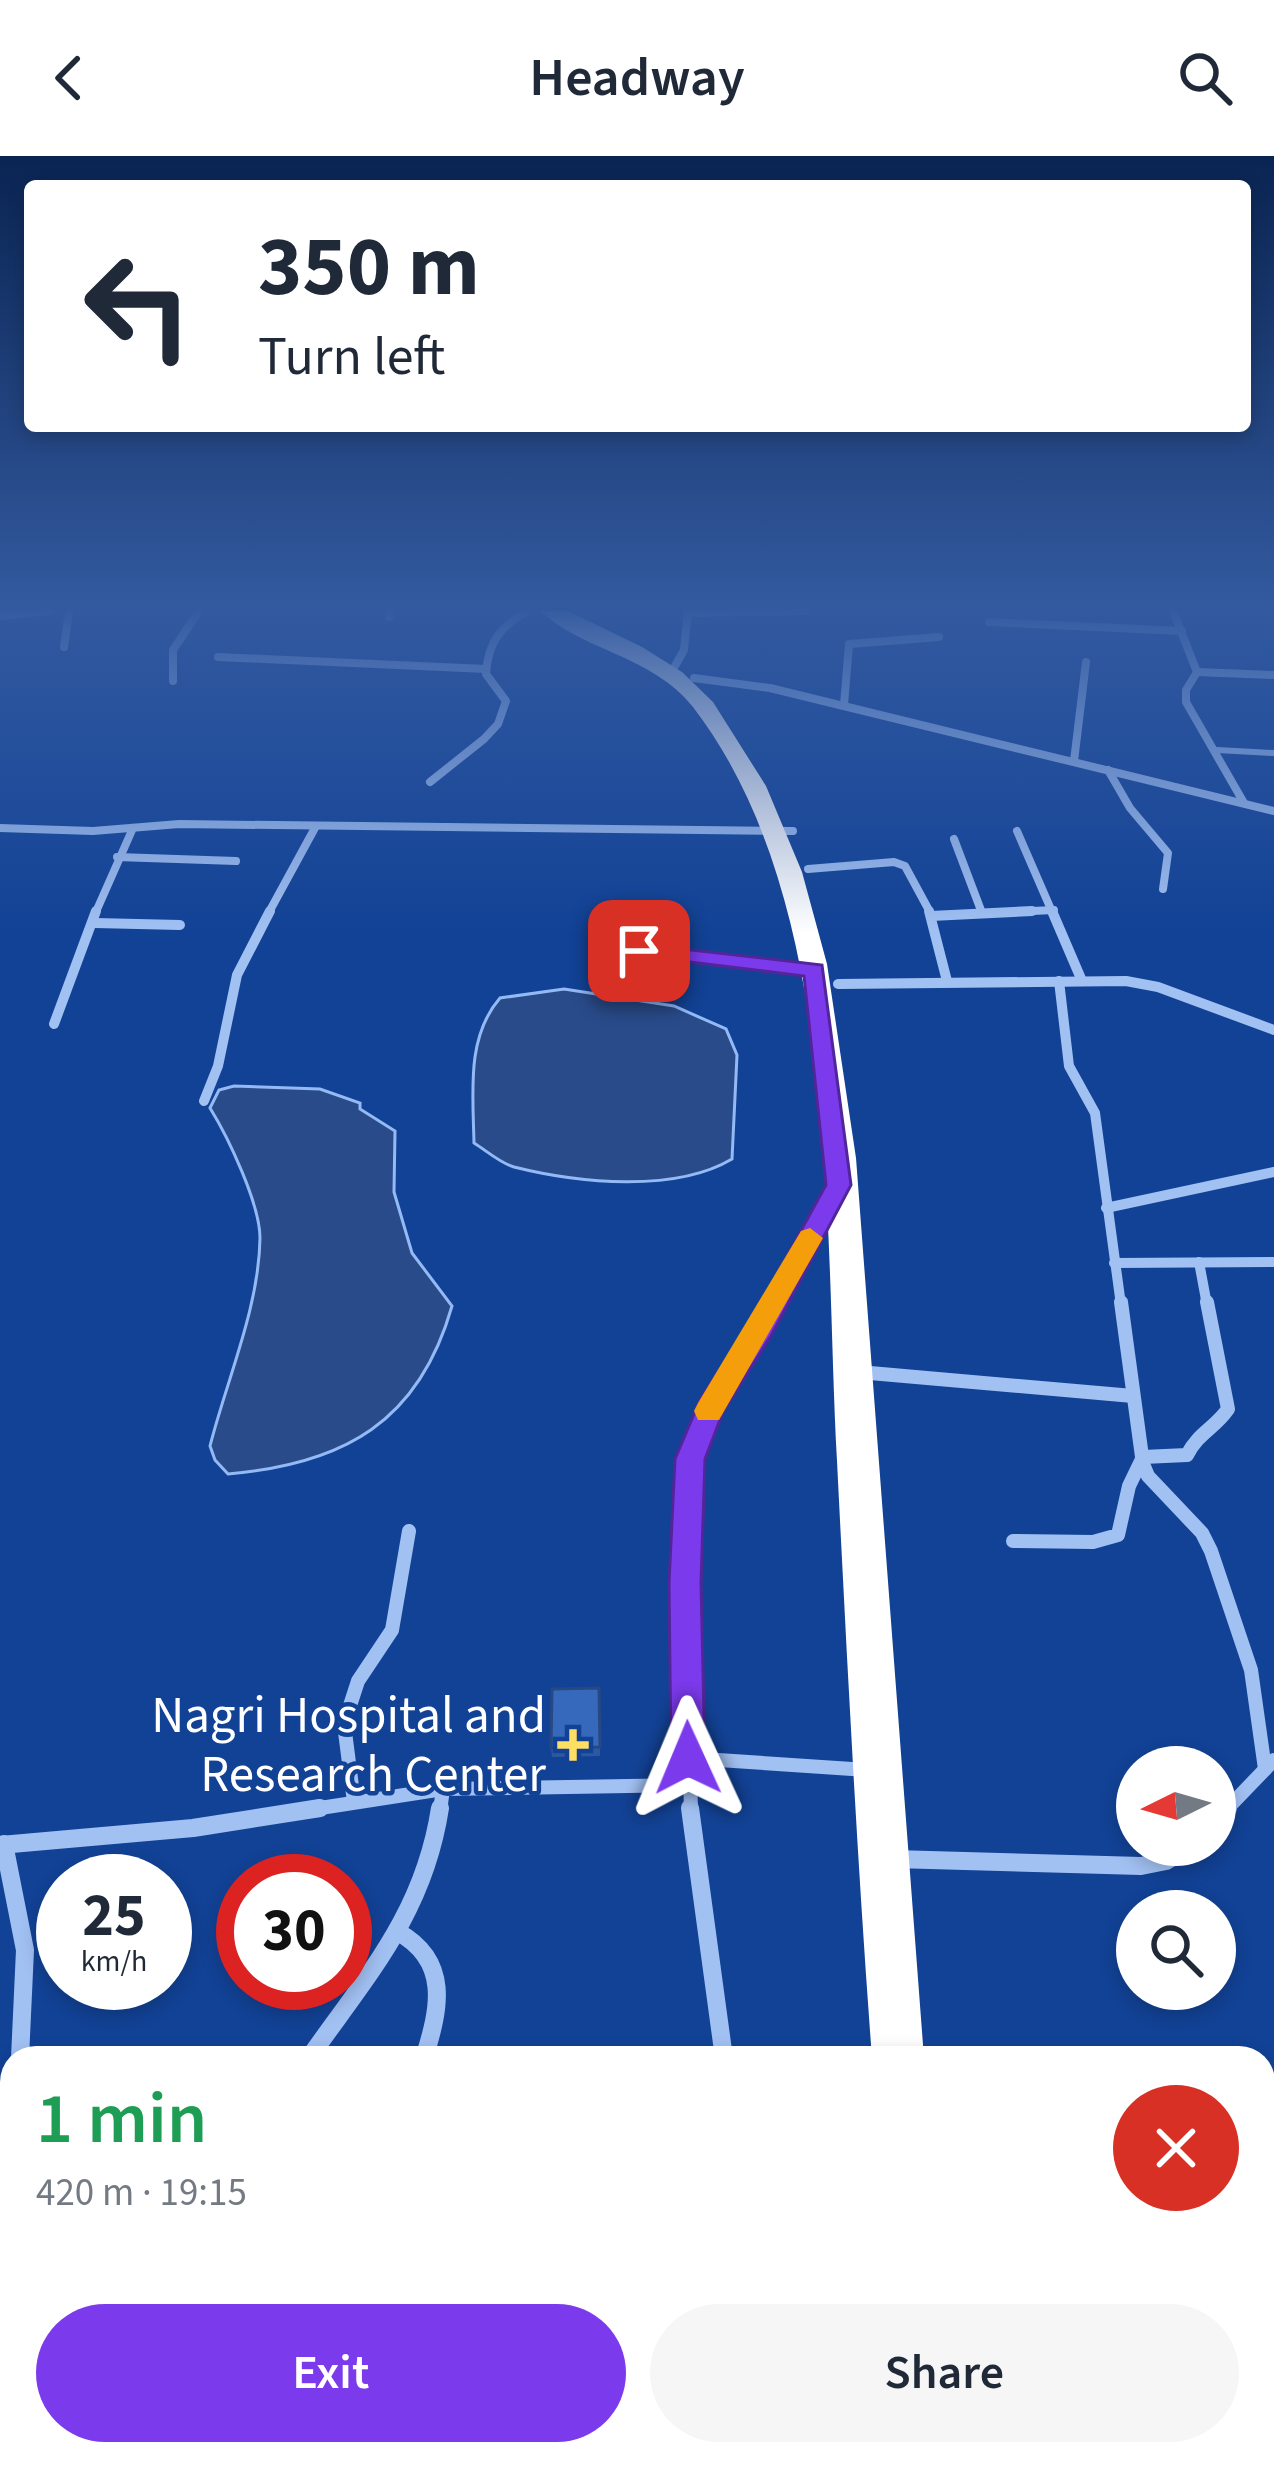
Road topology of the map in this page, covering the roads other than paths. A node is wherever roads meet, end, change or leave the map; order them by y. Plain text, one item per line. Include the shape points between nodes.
1 (500, 719) edge
2 (711, 719) edge
3 (728, 719) edge
4 (901, 719) edge
5 (1079, 719) edge
6 (1198, 719) edge
7 (1217, 750) junction
8 (1274, 752) edge
9 (1074, 761) junction
10 (1108, 770) junction
11 (430, 782) dead end
12 (1244, 803) junction
13 (1273, 814) edge
14 (316, 826) junction
15 (0, 828) edge
16 (133, 828) junction
17 (784, 831) junction
18 (1017, 831) dead end
19 (954, 839) dead end
20 (117, 857) junction
21 (236, 861) dead end
22 (808, 868) junction
23 (1163, 889) dead end
24 (1054, 910) junction
25 (982, 913) junction
26 (932, 916) junction
27 (95, 922) junction
28 (180, 925) dead end
29 (639, 951) dead end
30 (826, 977) junction
31 (946, 981) junction
32 (1059, 981) junction
33 (1082, 981) junction
34 (54, 1024) dead end
35 (1274, 1030) edge
36 (204, 1101) dead end
37 (1274, 1172) edge
38 (838, 1185) junction
39 (1106, 1208) junction
40 (1199, 1262) junction
41 (1274, 1262) edge
42 (1114, 1263) junction
43 (870, 1373) junction
44 (1133, 1396) junction
45 (1143, 1457) junction
46 (409, 1531) dead end
47 (1012, 1541) dead end
48 (688, 1758) junction
49 (1270, 1765) edge
50 (886, 1770) junction
51 (689, 1785) junction
52 (443, 1789) junction
53 (1236, 1800) edge
54 (353, 1802) junction
55 (2, 1845) edge
56 (891, 1859) junction
57 (1116, 1865) edge
58 (398, 1932) junction
59 (21, 2046) edge
60 (317, 2046) edge
61 (427, 2046) edge
62 (722, 2046) edge
63 (898, 2046) edge
64 (916, 2046) edge

1 - 11 street
2 - 17 highway
3 - 17 highway
4 - 9 street
5 - 9 street
6 - 7 street
7 - 8 lane
7 - 12 street
9 - 10 street
10 - 12 street
10 - 23 street via 1134,814 1166,846 1171,868
12 - 13 street
14 - 16 street
14 - 17 street
14 - 36 street via 245,957 218,1076
15 - 16 street
16 - 20 street
17 - 22 highway
17 - 30 highway
18 - 24 street
19 - 25 street
20 - 21 street
20 - 27 street
22 - 26 street via 901,863
22 - 30 highway
24 - 25 street
24 - 33 street
25 - 26 street
26 - 31 street
27 - 28 street
27 - 34 street
29 - 30 lane
30 - 31 street
30 - 38 highway
30 - 43 highway
31 - 32 street
32 - 33 street
32 - 39 street via 1070,1066 1095,1114
33 - 35 street via 1143,983
37 - 39 street
38 - 48 street via 710,1408 690,1459
38 - 50 highway
39 - 42 street
40 - 41 street
40 - 42 street
40 - 45 street via 1228,1409 1196,1434 1186,1455
42 - 44 street
43 - 44 street
43 - 50 highway
44 - 45 street
45 - 47 street via 1118,1535
45 - 49 street via 1148,1476 1202,1533 1218,1568
46 - 54 street via 392,1630 358,1681 344,1724
48 - 50 street
48 - 51 street
49 - 53 street
50 - 56 highway
51 - 52 street
51 - 62 street
52 - 54 street
52 - 58 street via 433,1856
54 - 55 street via 193,1828
55 - 59 street via 26,1936
56 - 57 street
56 - 63 highway
56 - 64 highway
58 - 60 street
58 - 61 street via 426,1951 433,1968

